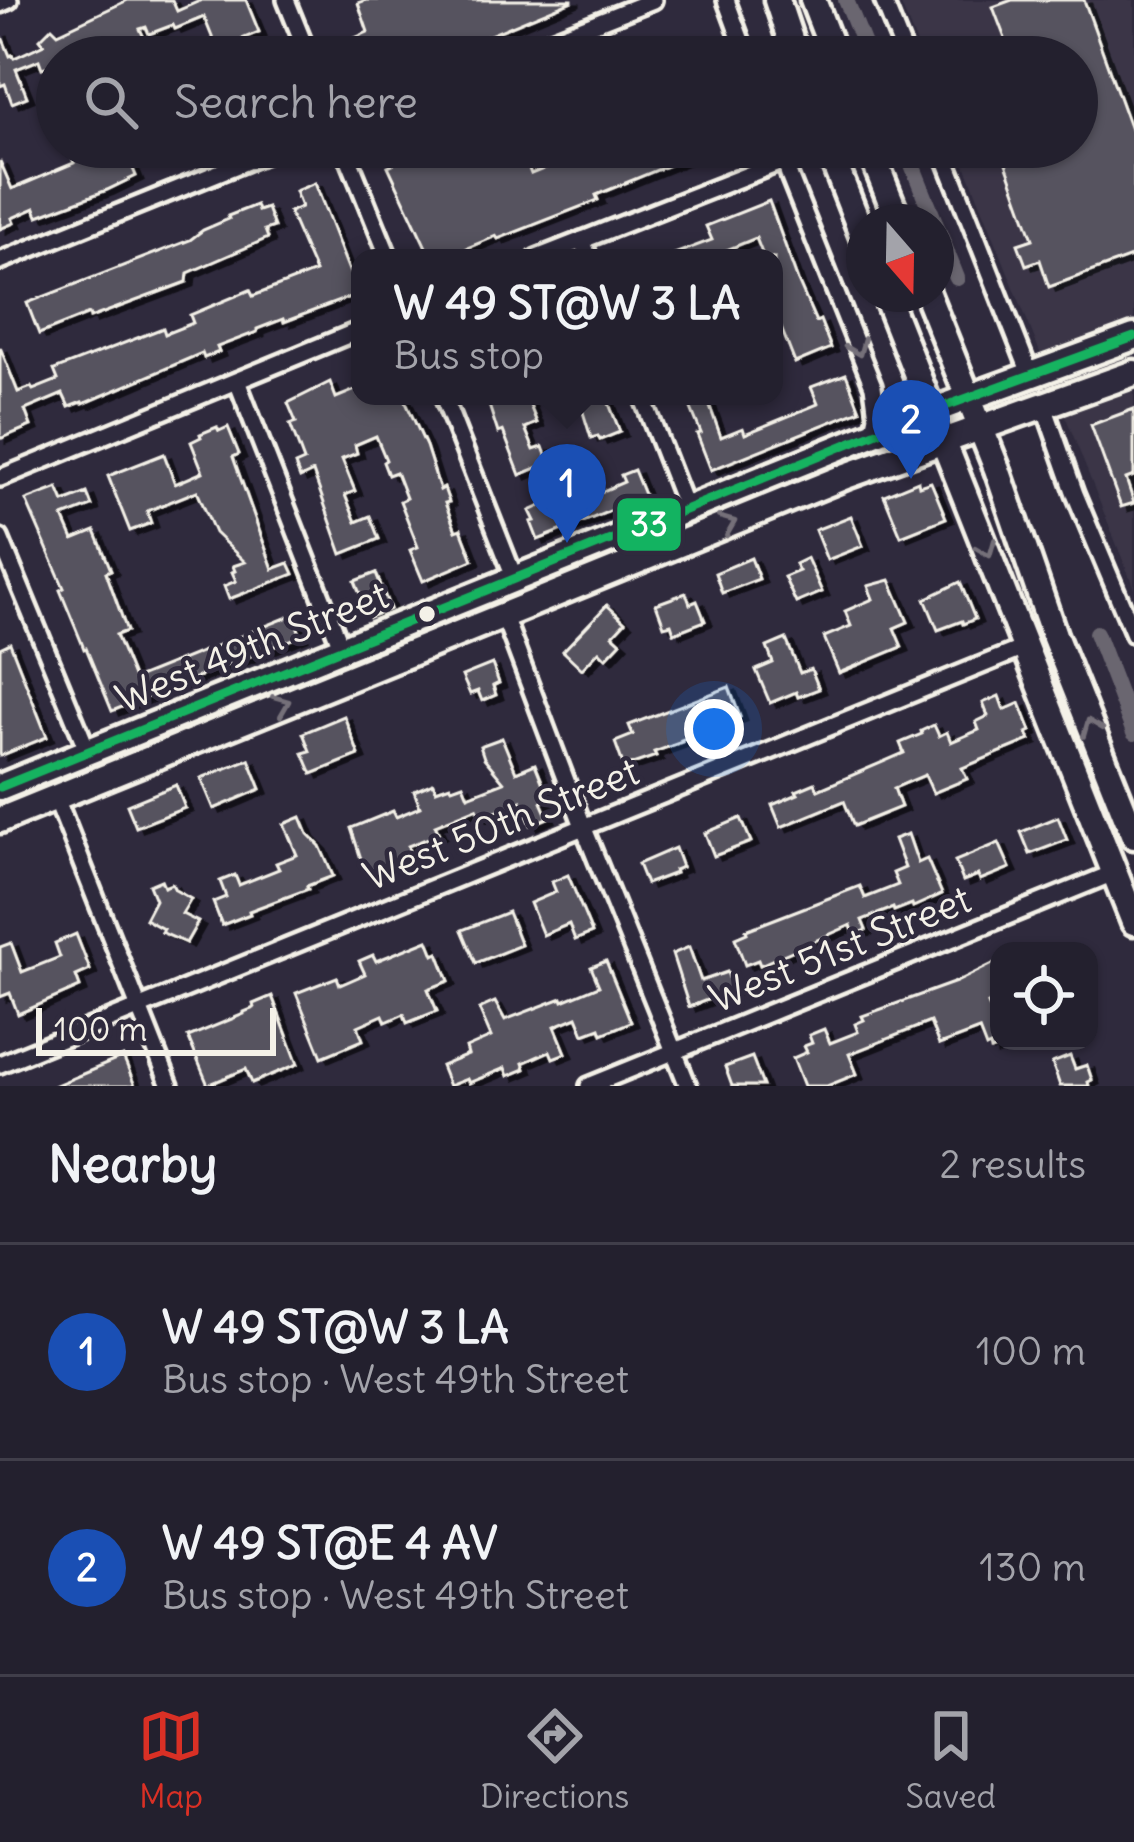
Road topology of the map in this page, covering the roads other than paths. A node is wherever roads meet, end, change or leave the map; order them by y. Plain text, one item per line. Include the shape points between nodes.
1 (9, 0) edge
2 (286, 0) edge
3 (653, 0) edge
4 (726, 0) edge
5 (777, 0) edge
6 (813, 0) edge
7 (883, 0) edge
8 (0, 4) edge
9 (301, 36) edge
10 (561, 36) edge
11 (739, 36) edge
12 (789, 36) edge
13 (827, 36) edge
14 (898, 36) edge
15 (230, 168) edge
16 (353, 168) edge
17 (750, 168) edge
18 (788, 168) edge
19 (833, 168) edge
20 (877, 168) edge
21 (949, 168) edge
22 (849, 204) edge
23 (892, 204) edge
24 (582, 240) junction
25 (385, 249) edge
26 (560, 249) edge
27 (586, 249) edge
28 (0, 261) edge
29 (892, 312) edge
30 (934, 312) edge
31 (351, 334) edge
32 (1134, 337) edge
33 (1134, 373) edge
34 (1031, 376) junction
35 (238, 381) junction
36 (969, 398) junction
37 (446, 405) edge
38 (646, 405) edge
39 (1044, 406) junction
40 (931, 411) junction
41 (981, 428) junction
42 (873, 434) junction
43 (943, 440) junction
44 (0, 478) edge
45 (686, 509) junction
46 (0, 538) edge
47 (546, 567) junction
48 (514, 580) junction
49 (454, 604) junction
50 (503, 614) junction
51 (1134, 634) edge
52 (1026, 647) junction
53 (343, 649) junction
54 (174, 747) junction
55 (88, 752) junction
56 (0, 787) edge
57 (56, 798) junction
58 (0, 819) edge
59 (583, 826) junction
60 (1134, 836) edge
61 (1125, 880) edge
62 (1134, 922) edge
63 (138, 1008) junction
64 (674, 1052) junction
65 (0, 1064) edge
66 (170, 1086) edge
67 (589, 1086) edge
68 (688, 1086) edge

1 - 8 street
2 - 9 street
3 - 10 street
4 - 11 street
5 - 12 main road
6 - 13 main road
7 - 14 street
15 - 28 street
16 - 25 street
17 - 24 street
18 -> 42 street via 873,386
19 - 22 main road
20 - 23 main road
21 - 34 street
24 - 26 street
24 - 27 street
29 - 40 main road
30 - 36 main road
31 - 35 street
32 - 34 main road, West 49th Street
33 - 39 main road, West 49th Street
34 - 36 main road, West 49th Street
35 - 44 street
35 - 53 street
36 - 40 main road, West 49th Street
36 - 41 main road
37 - 48 street
38 - 45 street
39 - 41 main road, West 49th Street
39 - 51 street
40 - 42 main road, West 49th Street
40 - 43 main road
41 - 43 main road, West 49th Street
60 -> 41 main road
42 - 45 main road, West 49th Street
50 -> 43 main road, West 49th Street
43 -> 52 main road
45 - 47 main road, West 49th Street
46 - 55 street
47 - 48 main road, West 49th Street
47 - 50 main road
48 - 49 main road, West 49th Street
49 - 50 main road
49 - 53 main road, West 49th Street
54 -> 50 main road, West 49th Street
50 - 59 street
52 - 59 street, West 50th Street
52 - 61 main road
53 - 55 main road, West 49th Street
54 - 55 main road via 122,758
54 - 57 main road, West 49th Street
55 - 56 main road, West 49th Street
55 - 58 main road via 62,781 21,799
57 - 58 main road, West 49th Street
57 - 63 street
59 - 63 street, West 50th Street
59 - 64 street
61 - 62 main road
61 - 64 street, West 51st Street
63 - 65 street, West 50th Street
63 - 66 street
64 - 67 street, West 51st Street
64 - 68 street

